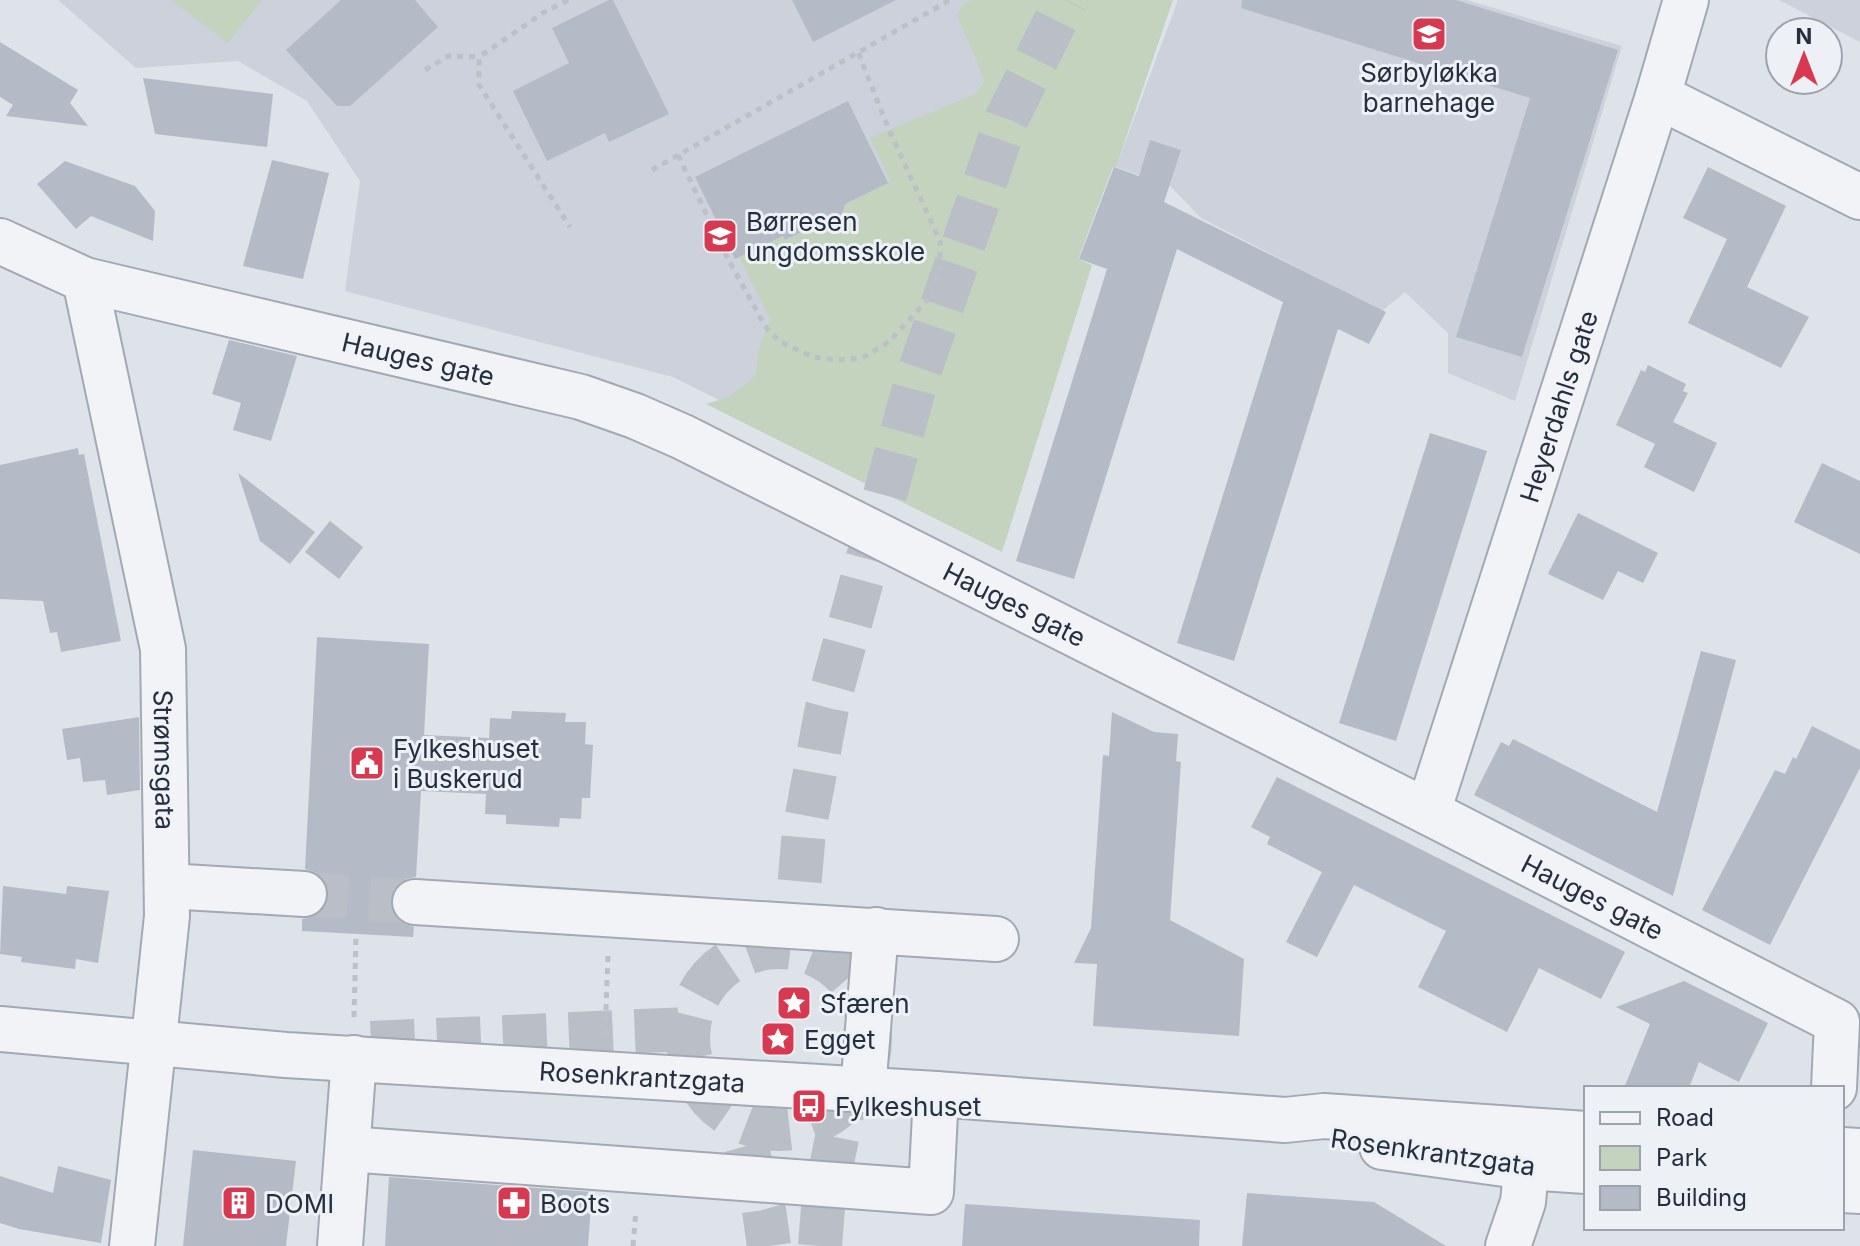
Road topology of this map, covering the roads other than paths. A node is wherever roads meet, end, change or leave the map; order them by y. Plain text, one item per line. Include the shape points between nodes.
1 (1686, 0) edge
2 (1658, 96) junction
3 (1860, 197) edge
4 (0, 241) edge
5 (85, 280) junction
6 (1428, 812) junction
7 (167, 886) junction
8 (304, 894) tunnel mouth
9 (415, 902) tunnel mouth
10 (876, 930) junction
11 (996, 939) dead end
12 (0, 1029) edge
13 (155, 1042) junction
14 (354, 1058) junction
15 (1834, 1086) edge
16 (863, 1090) junction
17 (936, 1094) junction
18 (1584, 1134) edge
19 (1528, 1148) junction
20 (348, 1149) junction
21 (1584, 1170) edge
22 (132, 1246) edge
23 (340, 1246) edge
24 (1508, 1246) edge

1 - 2 street, Heyerdahls gate
2 - 3 street
2 - 6 street, Heyerdahls gate
4 - 5 street, Hauges gate
5 - 6 street, Hauges gate via 581,397 635,416
5 - 7 street, Strømsgata via 163,649
6 - 15 street, Hauges gate via 1837,1022
7 - 8 street
7 - 13 street, Strømsgata
9 - 10 street
10 - 11 street
10 - 16 street
12 - 13 street, Rosenkrantzgata
13 - 14 street, Rosenkrantzgata
13 - 22 street, Strømsgata
14 - 16 street, Rosenkrantzgata
14 - 20 street
16 - 17 street, Rosenkrantzgata
17 - 19 street, Rosenkrantzgata via 1285,1120 1323,1139
17 - 20 street via 931,1192
18 - 19 street, Rosenkrantzgata
19 - 21 street, Rosenkrantzgata
19 - 24 street via 1523,1202
20 - 23 street

